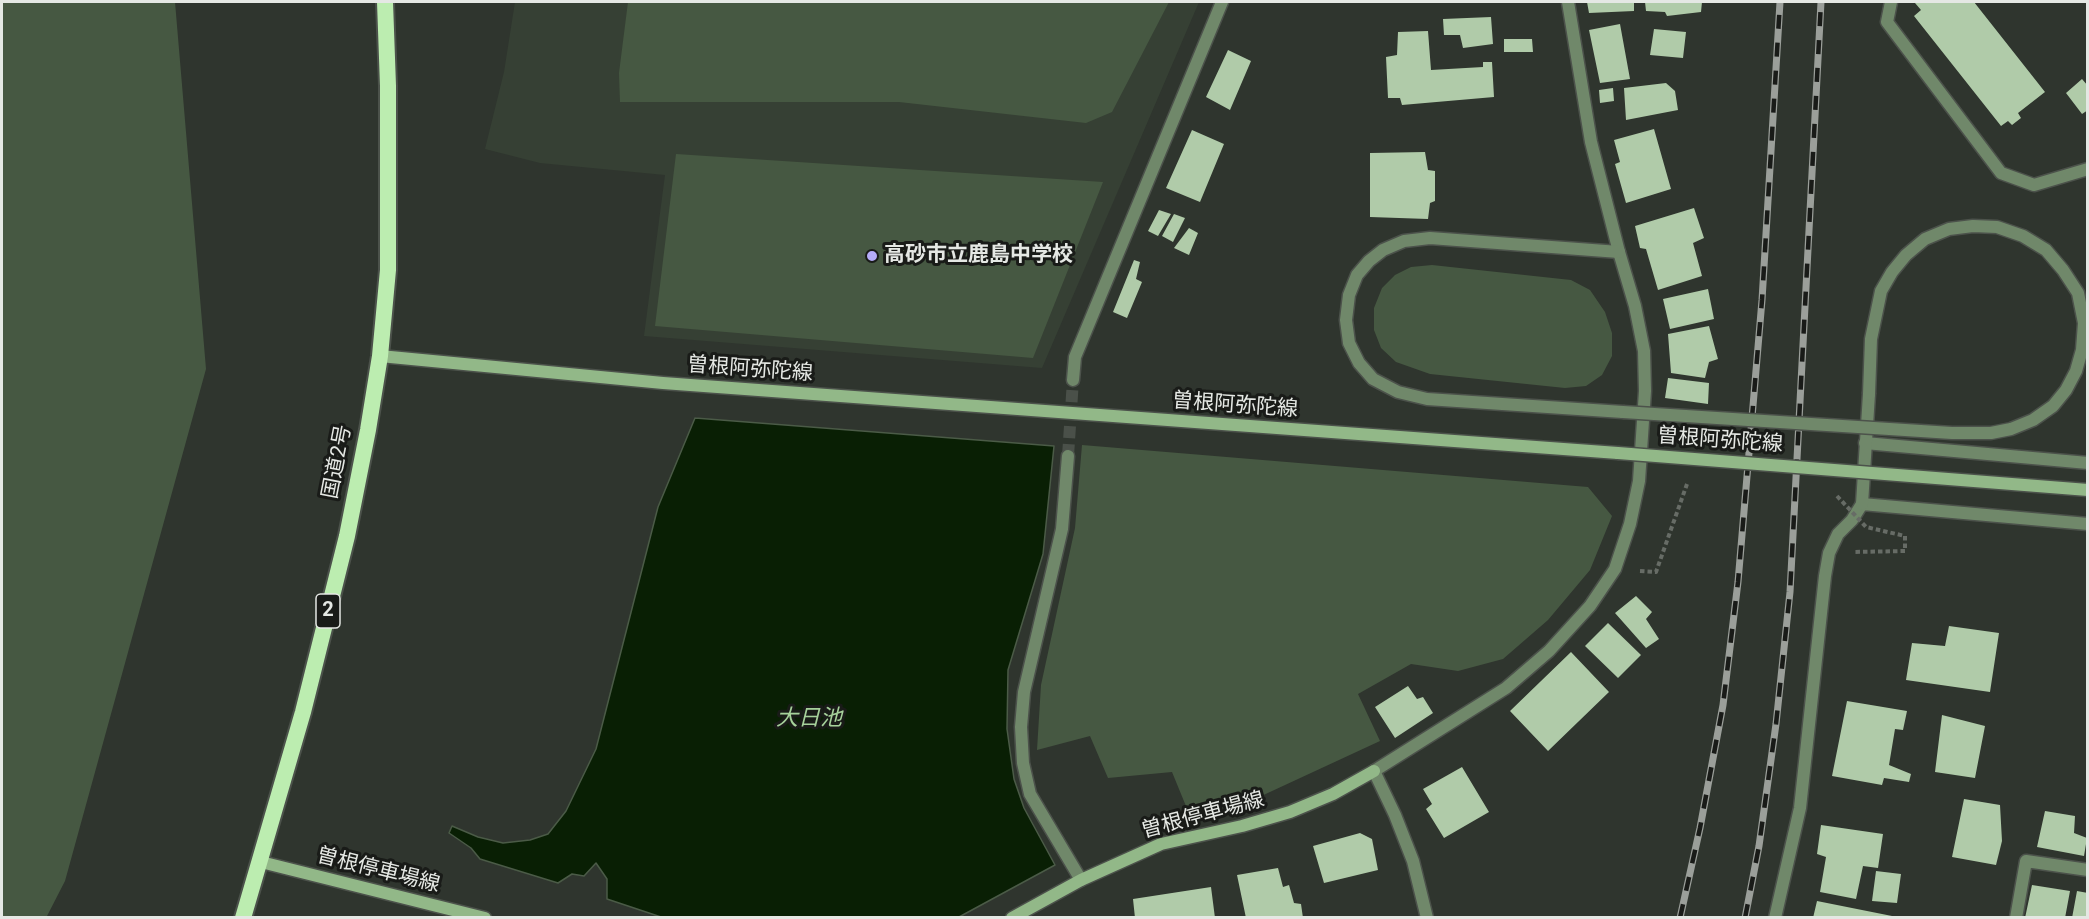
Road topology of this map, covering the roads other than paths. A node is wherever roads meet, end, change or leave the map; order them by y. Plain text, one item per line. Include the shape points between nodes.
1 (385, 2) edge
2 (1222, 2) edge
3 (1568, 2) edge
4 (1891, 2) edge
5 (2088, 168) edge
6 (1619, 252) junction
7 (380, 356) junction
8 (1073, 380) tunnel mouth
9 (1865, 443) junction
10 (1068, 456) tunnel mouth
11 (2088, 463) edge
12 (2088, 490) edge
13 (1862, 504) junction
14 (2088, 524) edge
15 (1374, 771) junction
16 (261, 862) junction
17 (2088, 870) edge
18 (1081, 880) junction
19 (243, 918) edge
20 (485, 918) edge
21 (1012, 918) edge
22 (1427, 918) edge
23 (1775, 918) edge
24 (2016, 918) edge

1 - 7 highway, 国道2号 / 2 via 388,270
2 - 8 street via 1076,357
3 - 6 street via 1591,142
4 - 5 street via 1887,22 2001,173 2034,185
6 - 9 street, bridge via 1430,238 1404,241 1383,250 1357,275 1349,295 1346,320 1349,343 1373,379 1398,392 1427,399 1623,412 1952,433 1991,433 2033,420 2053,406 2076,371 2084,322 2078,293 2046,250 1997,227 1973,226 1949,229 1925,239 1906,255 1881,291 1871,339 1869,394
6 - 15 street via 1644,351 1645,391 1639,481 1615,569 1590,606 1550,651 1506,688
7 - 12 main road, 曽根阿弥陀線, bridge via 663,383
7 - 16 highway, 国道2号 / 2 via 347,536
9 - 11 street
9 - 13 street
10 - 18 street via 1062,529 1024,692 1023,763 1030,794
13 - 14 street
13 - 23 street via 1838,534 1829,553 1800,808
15 - 18 main road, 曽根停車場線 via 1290,812 1161,844
15 - 22 street via 1413,861
16 - 19 highway, 国道2号 / 2
16 - 20 main road, 曽根停車場線
17 - 24 street via 2026,861
18 - 21 main road, 曽根停車場線

